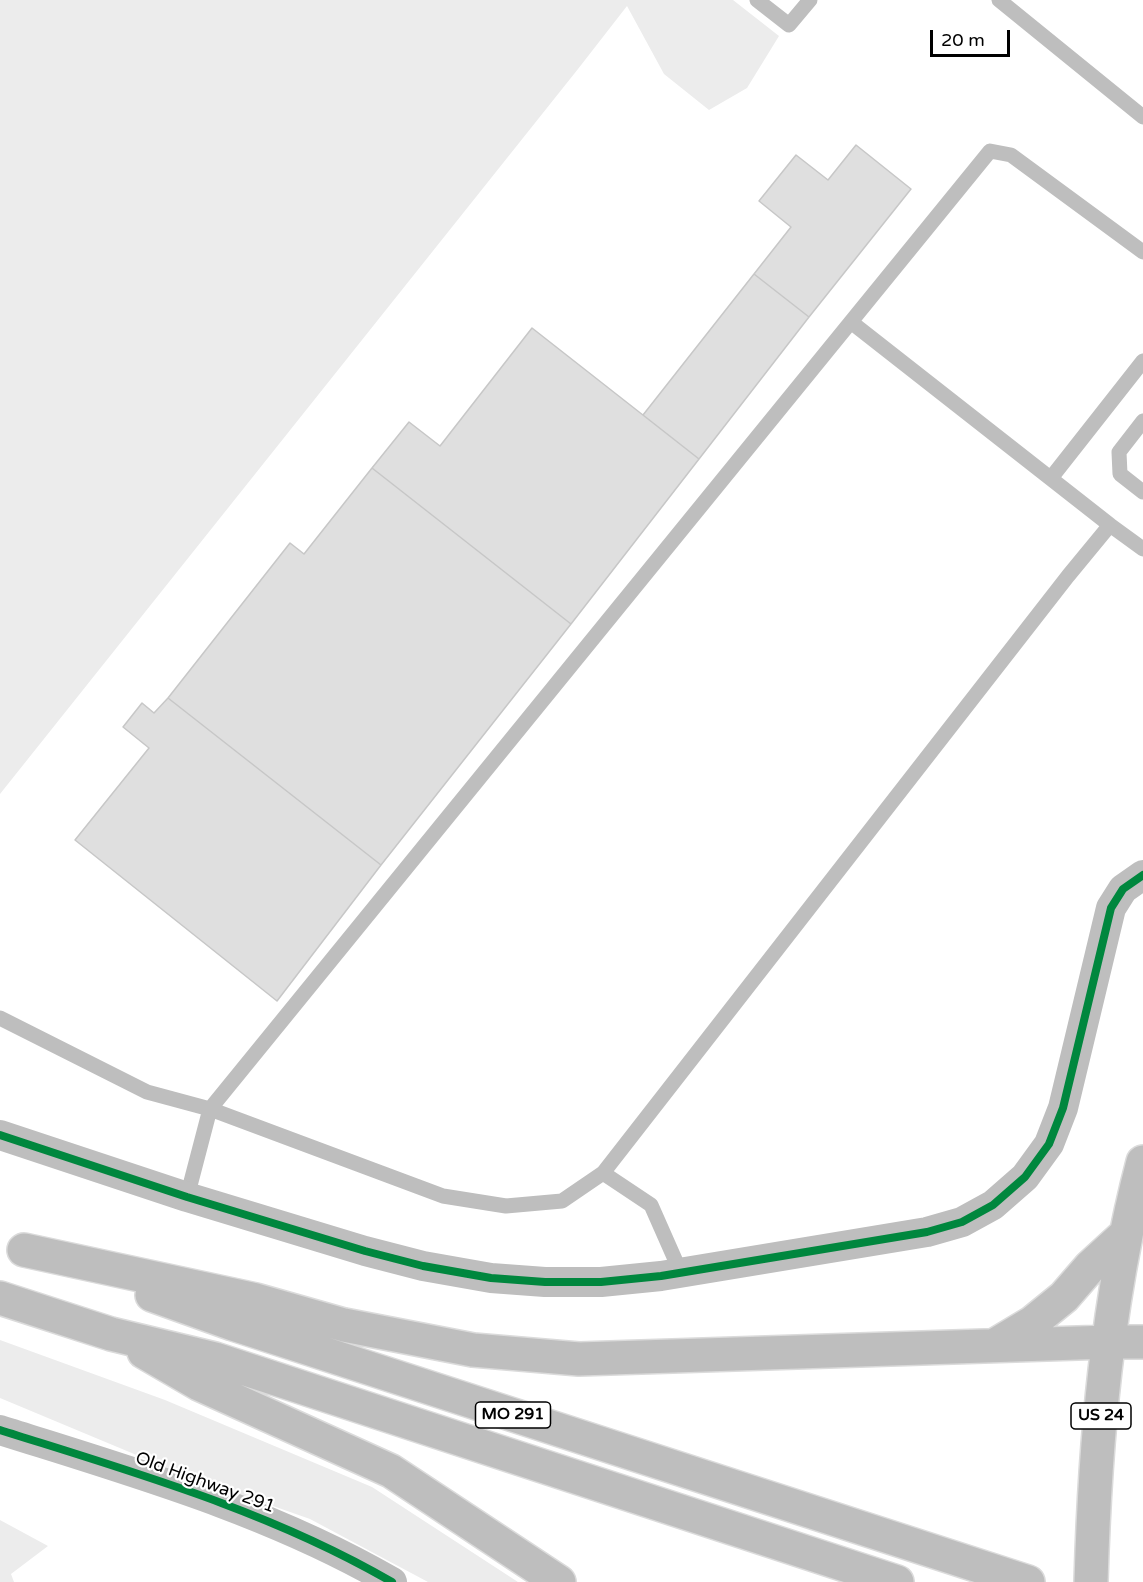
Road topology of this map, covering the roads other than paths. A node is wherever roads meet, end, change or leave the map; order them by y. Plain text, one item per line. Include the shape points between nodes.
1 (757, 0) edge
2 (810, 0) edge
3 (999, 0) edge
4 (1143, 117) edge
5 (1143, 252) edge
6 (851, 322) junction
7 (1143, 361) edge
8 (1143, 421) edge
9 (1051, 478) junction
10 (1143, 492) edge
11 (1110, 525) junction
12 (1143, 549) edge
13 (1143, 875) edge
14 (0, 1018) edge
15 (210, 1109) junction
16 (0, 1135) edge
17 (1143, 1162) edge
18 (603, 1173) junction
19 (187, 1197) junction
20 (1125, 1235) junction
21 (12, 1245) edge
22 (681, 1273) junction
23 (0, 1298) edge
24 (111, 1334) junction
25 (1108, 1341) junction
26 (1143, 1342) edge
27 (995, 1345) junction
28 (0, 1430) edge
29 (392, 1582) edge
30 (559, 1582) edge
31 (897, 1582) edge
32 (1028, 1582) edge
33 (1091, 1582) edge

1 - 2 lane via 789,24
3 - 4 lane
5 - 6 lane via 1011,155 990,151
6 - 9 lane
6 - 15 lane
7 - 9 lane
8 - 10 lane via 1119,452 1120,474
9 - 11 lane
11 - 12 lane
11 - 18 lane
13 - 22 street via 1123,889 1111,908 1063,1108 1049,1144 1025,1177 993,1204 962,1222 927,1232
14 - 15 lane via 147,1092
15 - 18 lane via 443,1196 506,1206 562,1201
15 - 19 lane
16 - 19 street
17 - 20 highway, US 24
18 - 22 lane via 651,1205
19 - 22 street via 364,1251 491,1278 601,1282
20 - 25 highway, US 24
20 - 27 highway via 1064,1297 1032,1323
21 - 27 highway via 256,1300 344,1325 473,1350 579,1359
21 - 32 highway, MO 291 via 232,1324
23 - 24 highway, MO 291
24 - 30 highway via 199,1384 391,1471
24 - 31 highway, MO 291 via 215,1359
25 - 26 highway
25 - 27 highway
25 - 33 highway, US 24
28 - 29 street, Old Highway 291 via 205,1497 298,1534

